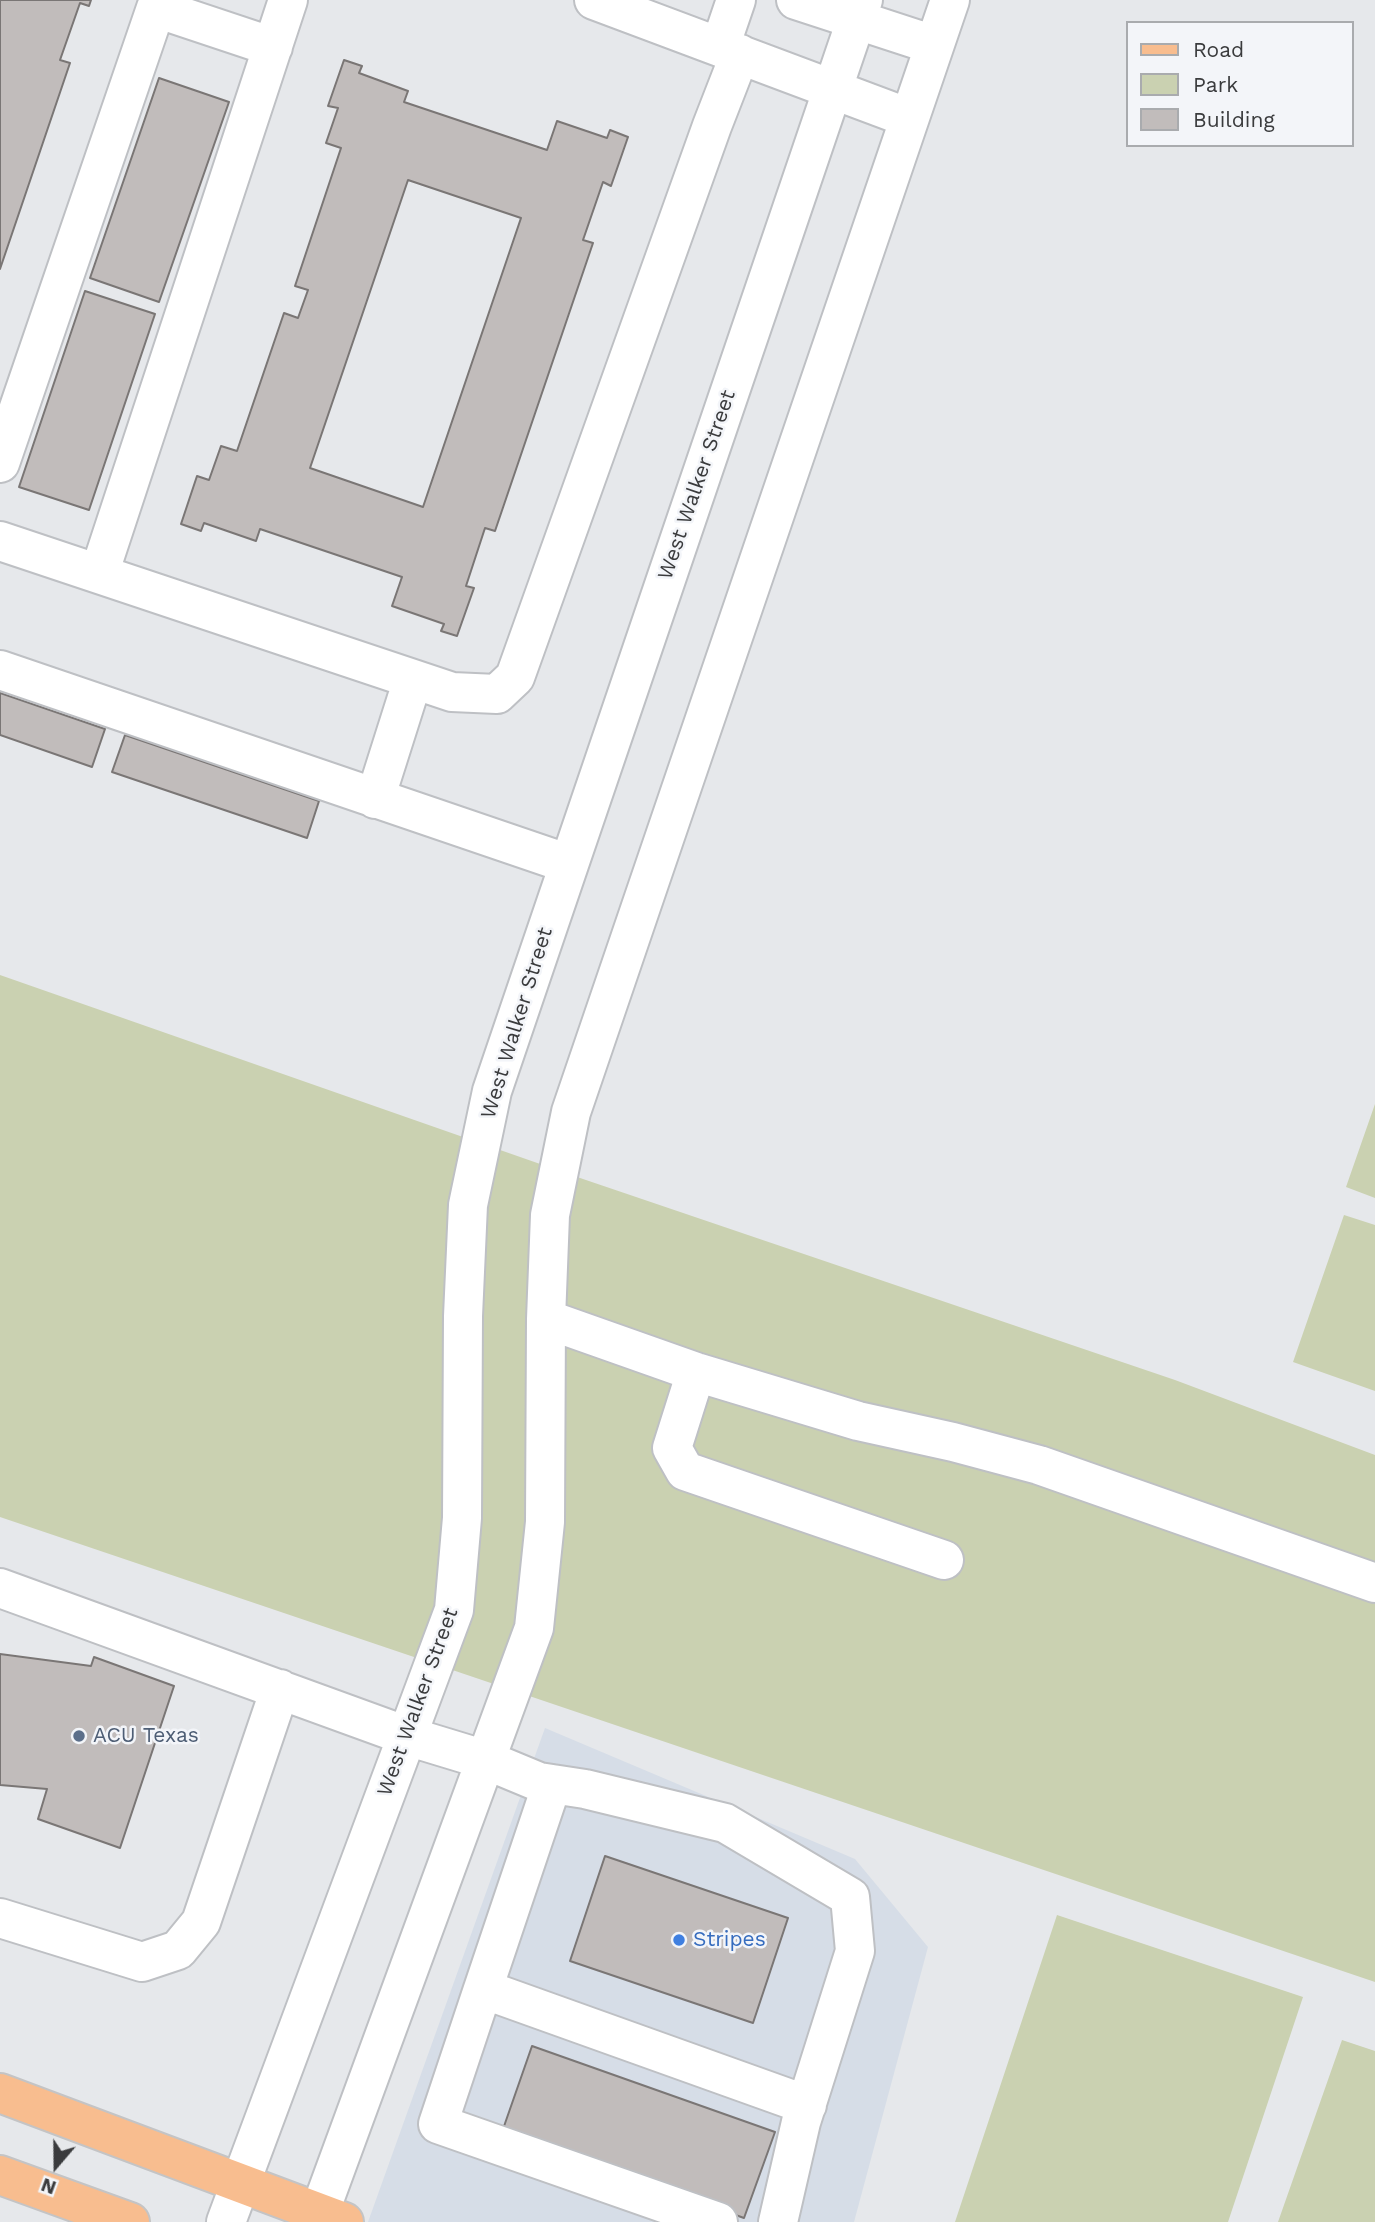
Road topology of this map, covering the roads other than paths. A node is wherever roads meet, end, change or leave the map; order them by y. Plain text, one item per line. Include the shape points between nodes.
1 (288, 0) edge
2 (594, 0) edge
3 (736, 0) edge
4 (796, 0) edge
5 (950, 0) edge
6 (859, 10) edge
7 (934, 45) junction
8 (273, 47) junction
9 (730, 51) junction
10 (832, 88) junction
11 (909, 118) junction
12 (0, 463) edge
13 (0, 541) edge
14 (99, 574) junction
15 (0, 670) edge
16 (413, 679) junction
17 (375, 799) junction
18 (569, 864) junction
19 (546, 1319) junction
20 (696, 1372) junction
21 (944, 1560) dead end
22 (1375, 1583) edge
23 (0, 1588) edge
24 (279, 1689) junction
25 (407, 1735) junction
26 (486, 1760) junction
27 (552, 1784) junction
28 (0, 1918) edge
29 (483, 1989) junction
30 (0, 2093) edge
31 (807, 2105) junction
32 (0, 2175) edge
33 (240, 2183) junction
34 (327, 2219) edge
35 (130, 2222) edge
36 (226, 2222) edge
37 (718, 2222) edge
38 (778, 2222) edge

1 - 8 street
2 - 9 street
3 - 9 street
4 - 6 street
5 - 7 street
6 - 7 street
6 - 10 street, West Walker Street
7 - 11 street
8 - 12 street via 156,8
8 - 14 street
9 - 10 street
9 - 16 street via 712,127 515,677 497,694 452,692
10 - 11 street
10 - 18 street, West Walker Street
11 - 19 street via 571,1112 550,1215
13 - 14 street
14 - 16 street
15 - 17 street
16 - 17 street
17 - 18 street
18 - 25 street, West Walker Street via 492,1091 468,1205 462,1518 454,1610
19 - 20 street
19 - 26 street via 545,1522 534,1629
20 - 21 street via 672,1448 685,1471
20 - 22 street via 858,1421 1039,1465
23 - 24 street
24 - 25 street
24 - 28 street via 201,1922 178,1950 142,1962
25 - 26 street
25 - 33 street, West Walker Street
26 - 27 street
26 - 34 street
27 - 29 street
27 - 31 street via 725,1823 850,1897 855,1951
29 - 31 street
29 - 37 street via 438,2124
30 - 33 main road
31 - 38 street
32 - 35 main road
33 - 34 main road
33 - 36 street, West Walker Street

